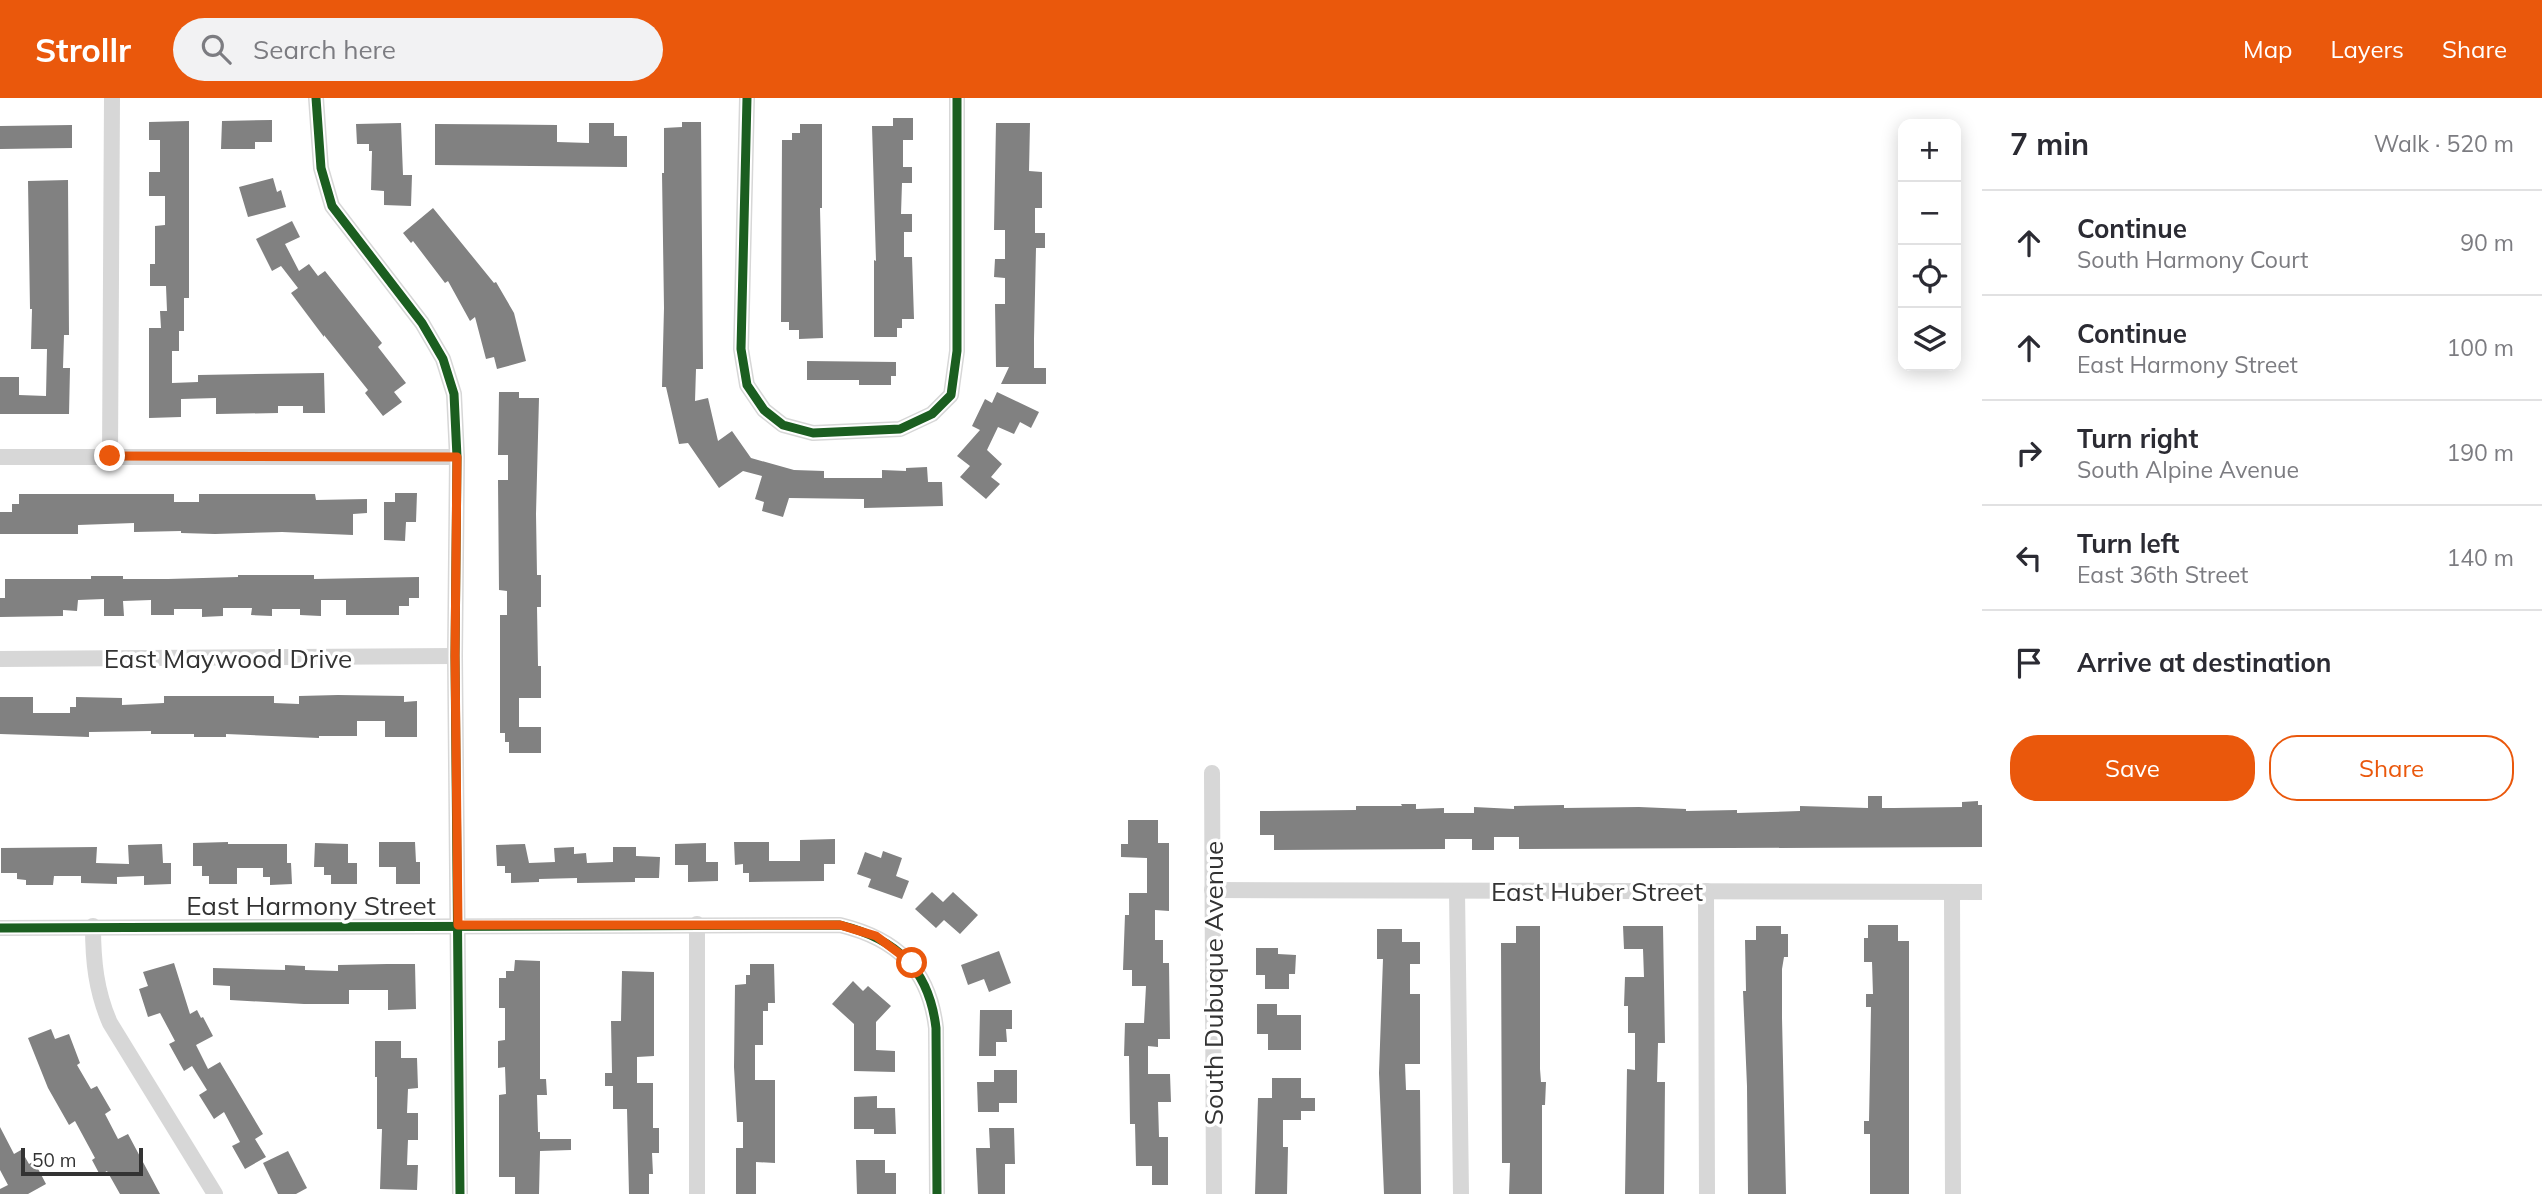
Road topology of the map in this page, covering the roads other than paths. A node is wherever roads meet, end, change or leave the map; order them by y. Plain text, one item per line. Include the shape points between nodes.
1 (112, 98) edge
2 (316, 98) edge
3 (747, 98) edge
4 (957, 98) edge
5 (110, 456) junction
6 (0, 457) edge
7 (457, 457) junction
8 (455, 656) junction
9 (0, 659) edge
10 (1212, 773) dead end
11 (1212, 890) junction
12 (1457, 891) junction
13 (1706, 891) junction
14 (1952, 892) junction
15 (1982, 892) edge
16 (697, 924) junction
17 (458, 925) junction
18 (93, 926) junction
19 (0, 928) edge
20 (215, 1194) edge
21 (460, 1194) edge
22 (697, 1194) edge
23 (937, 1194) edge
24 (1214, 1194) edge
25 (1461, 1194) edge
26 (1707, 1194) edge
27 (1953, 1194) edge

1 - 5 street
2 - 7 street via 321,168 332,206 422,323 443,359 454,394
3 - 4 street via 741,349 747,385 764,410 783,425 813,433 900,429 932,414 951,395 957,351
5 - 6 street
5 - 7 street
7 - 8 street
8 - 9 street, East Maywood Drive
8 - 17 street
10 - 11 street, South Dubuque Avenue
11 - 12 street, East Huber Street
11 - 24 street, South Dubuque Avenue
12 - 13 street, East Huber Street
12 - 25 street
13 - 14 street, East Huber Street
13 - 26 street
14 - 15 street, East Huber Street
14 - 27 street
16 - 17 street, East Harmony Street
16 - 22 street
16 - 23 street, East Harmony Street via 840,925 876,936 912,963 930,995 935,1017
17 - 18 street, East Harmony Street
17 - 21 street
18 - 19 street, East Harmony Street
18 - 20 street via 95,977 110,1023

